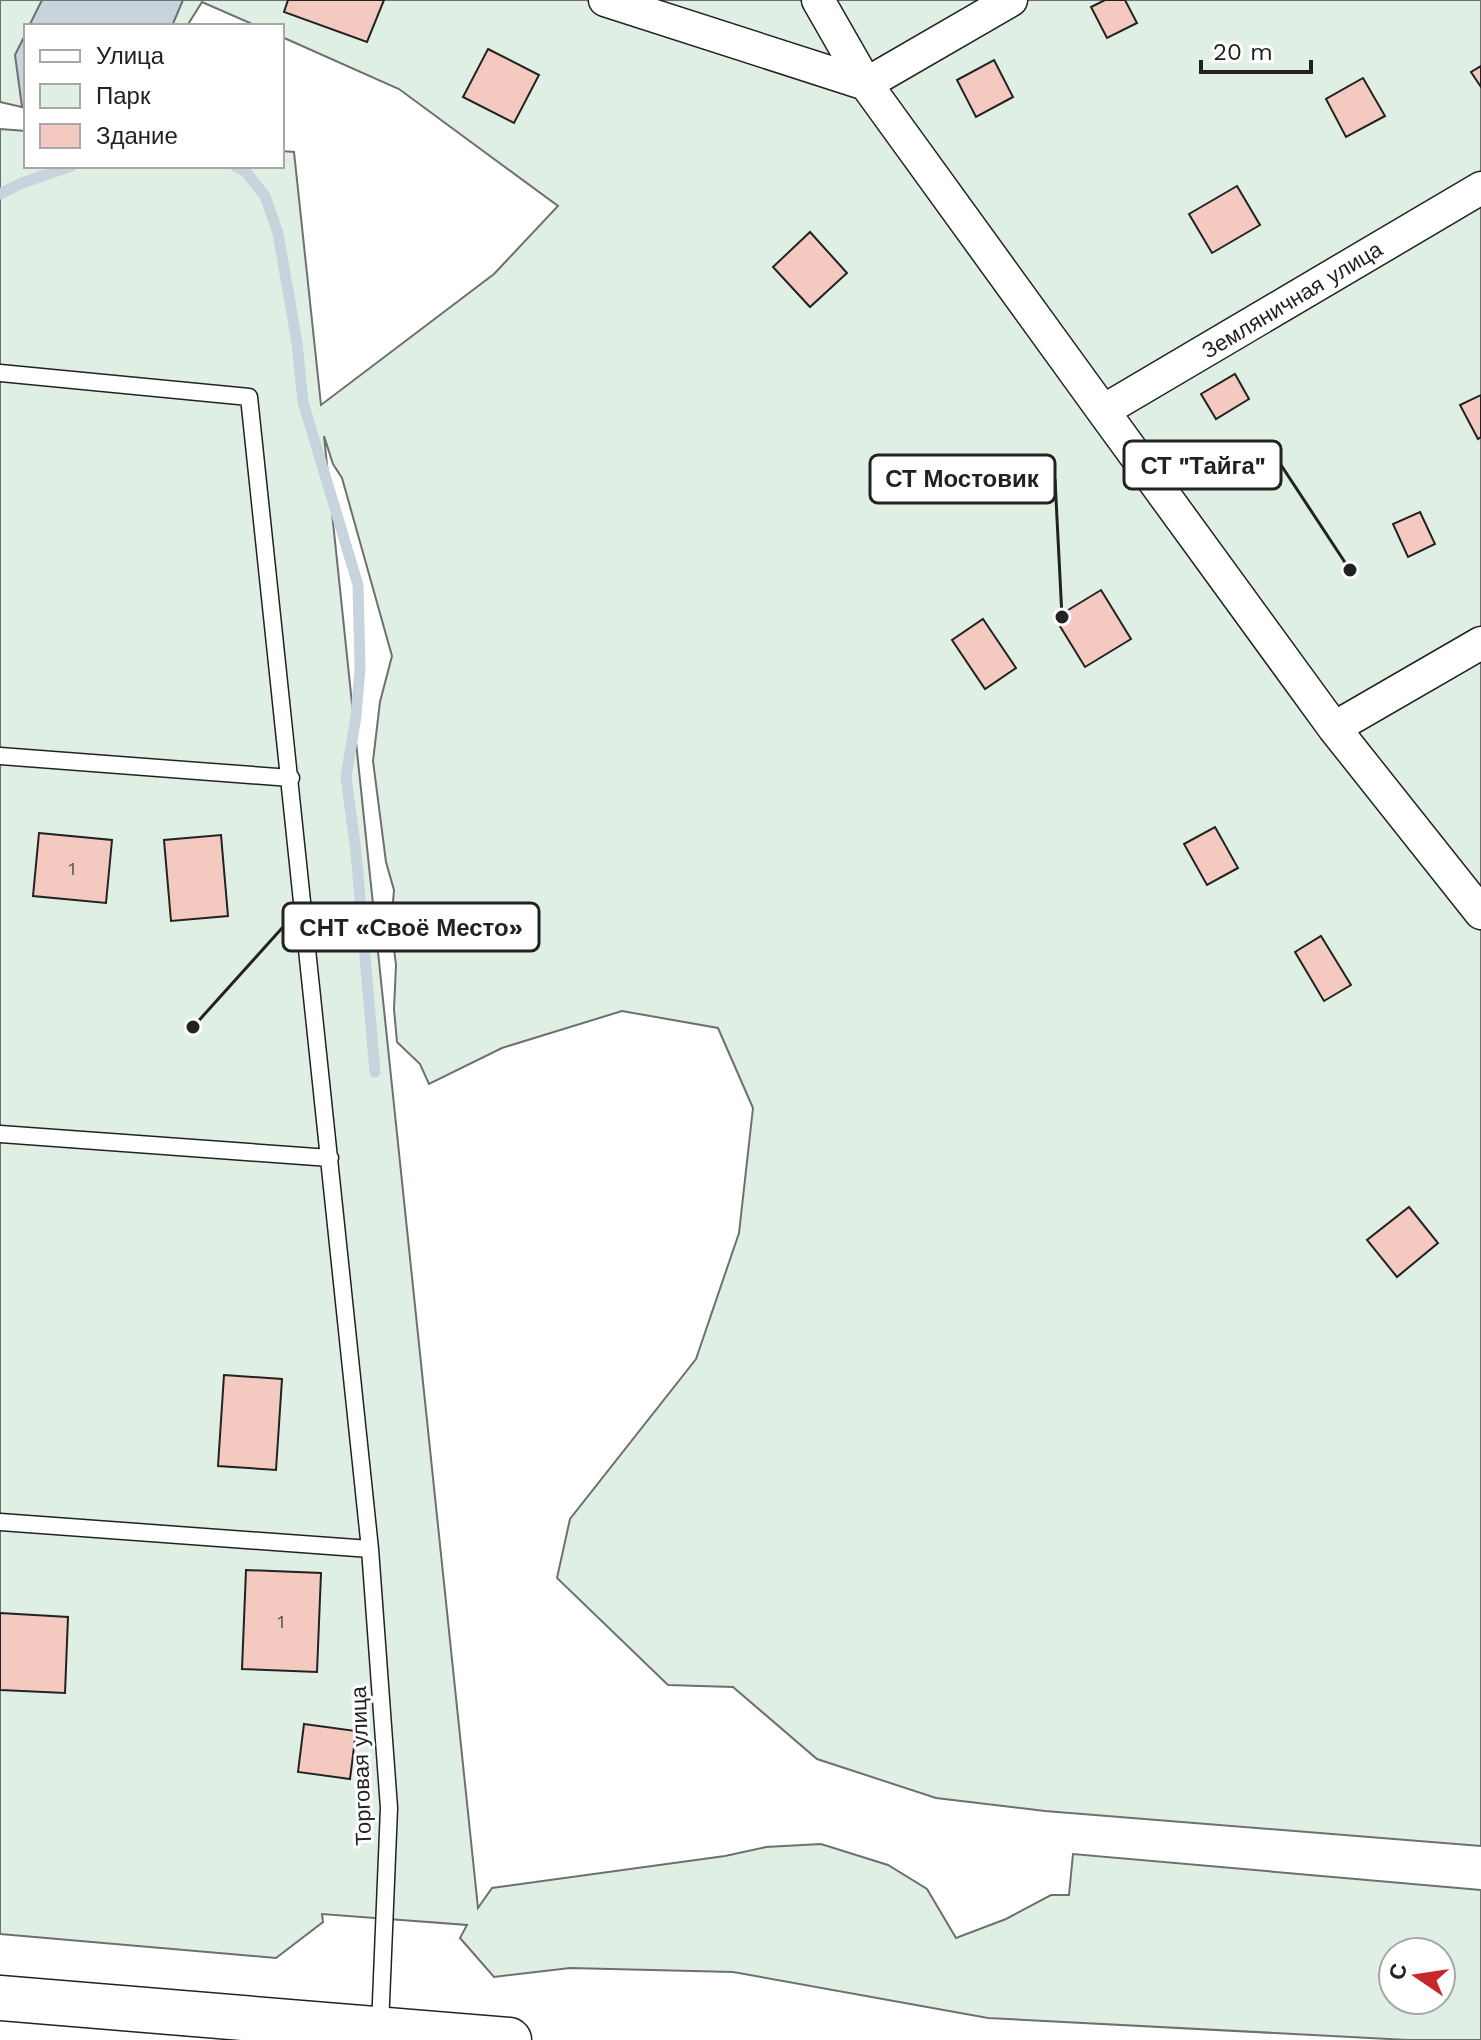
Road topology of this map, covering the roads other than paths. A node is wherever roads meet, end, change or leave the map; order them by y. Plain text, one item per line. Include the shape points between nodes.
1 (605, 0) edge
2 (818, 0) edge
3 (1011, 0) edge
4 (866, 84) junction
5 (1481, 188) edge
6 (0, 373) edge
7 (1103, 411) junction
8 (1481, 643) edge
9 (1334, 728) junction
10 (0, 756) edge
11 (291, 778) junction
12 (1481, 913) edge
13 (0, 1134) edge
14 (330, 1158) junction
15 (0, 1522) edge
16 (370, 1549) junction
17 (0, 1998) edge
18 (380, 2029) junction
19 (509, 2040) edge

1 - 4 street
2 - 4 street
3 - 4 street
4 - 7 street
5 - 7 street, Земляничная улица
6 - 11 lane, Торговая улица via 249,397
7 - 9 street
8 - 9 street
9 - 12 street
10 - 11 lane
11 - 14 lane, Торговая улица
13 - 14 lane
14 - 16 lane, Торговая улица
15 - 16 lane
16 - 18 lane, Торговая улица via 389,1808
17 - 18 main road
18 - 19 main road

